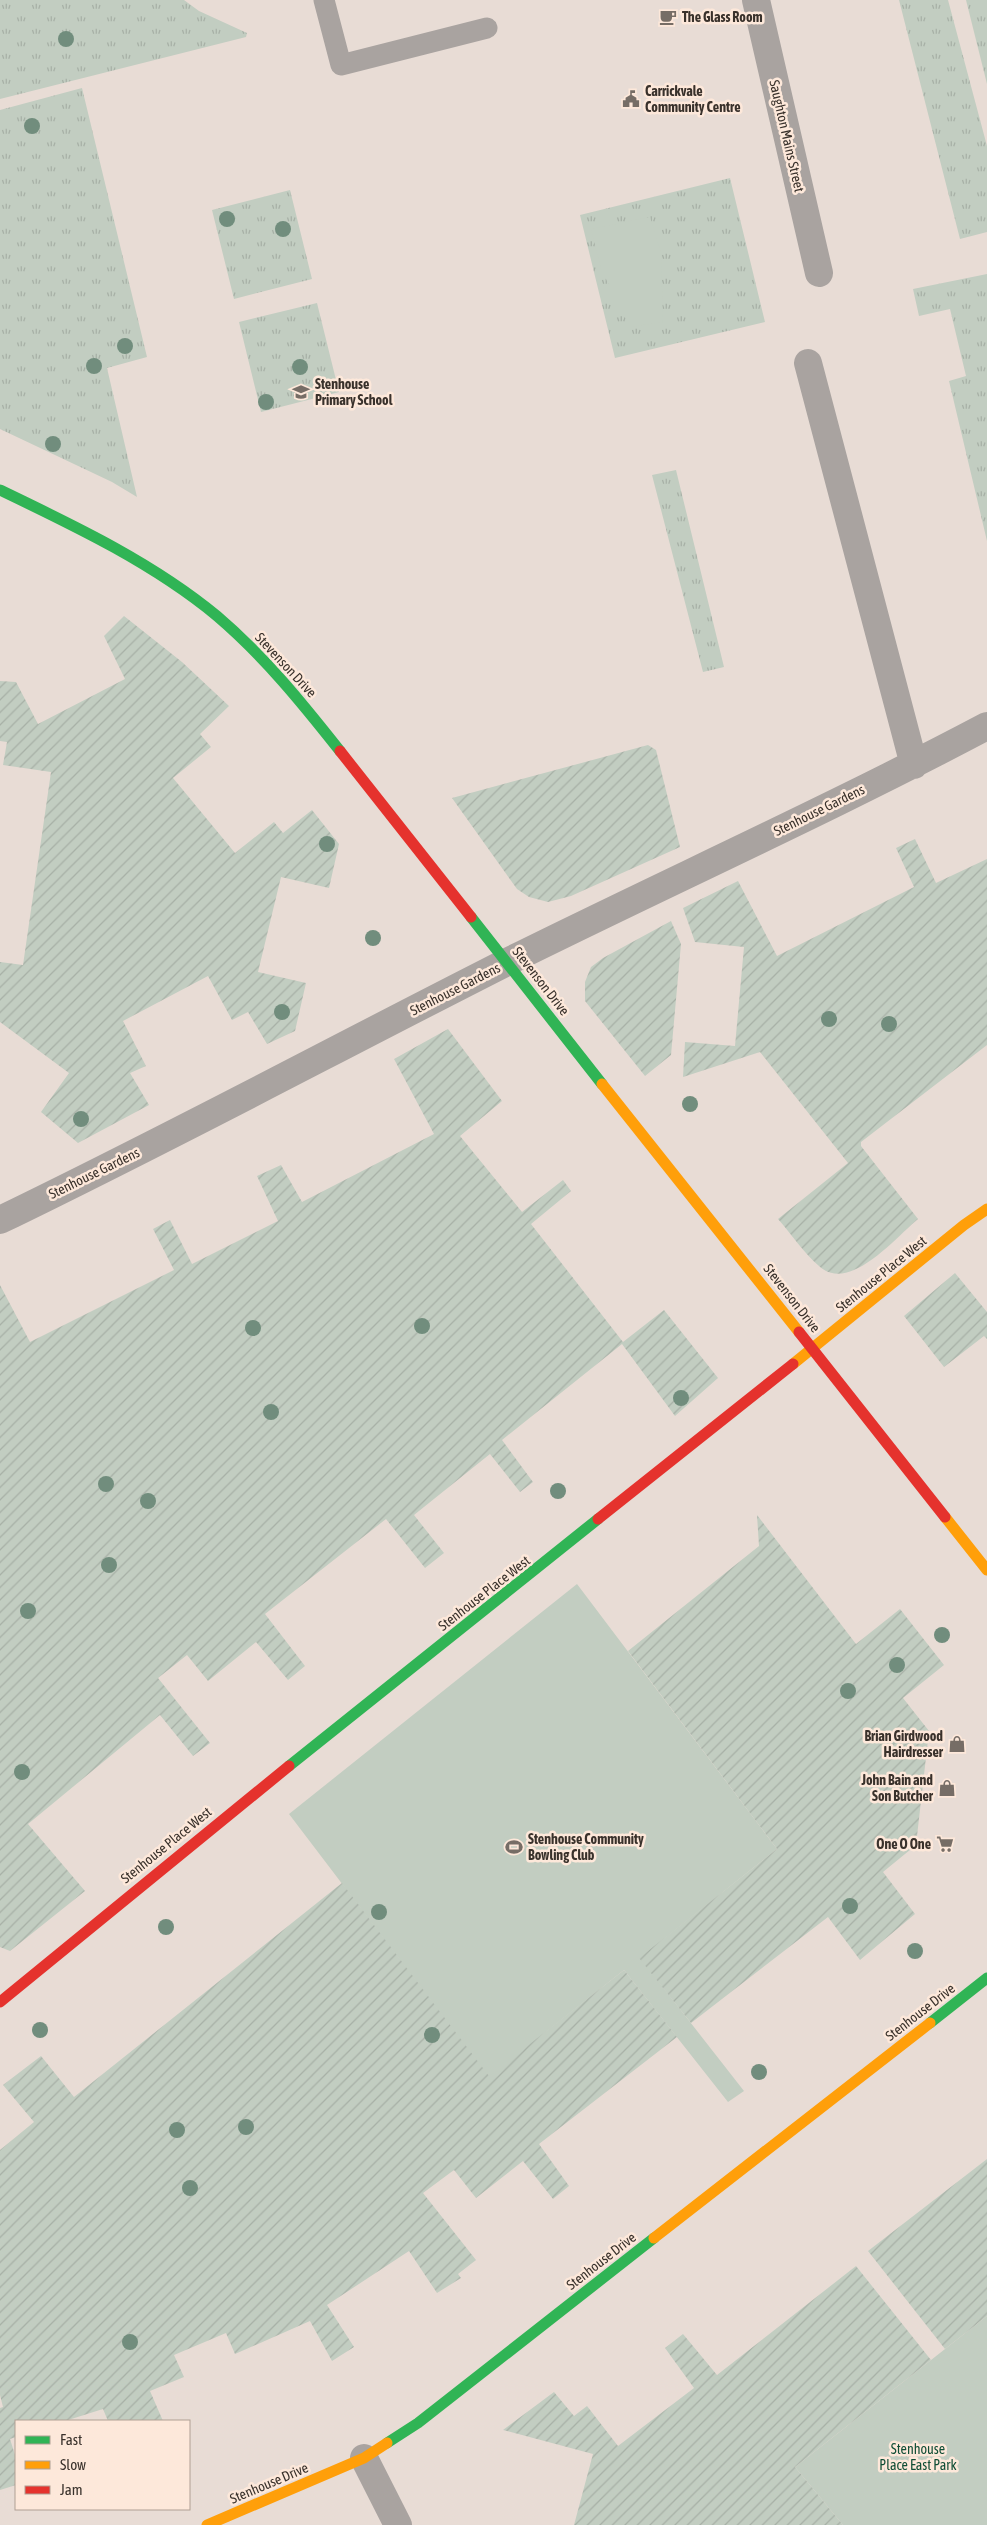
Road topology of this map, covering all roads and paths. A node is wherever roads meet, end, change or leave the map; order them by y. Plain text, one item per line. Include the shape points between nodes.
1 (324, 0) edge
2 (756, 0) edge
3 (487, 28) dead end
4 (819, 273) dead end
5 (808, 363) dead end
6 (0, 490) edge
7 (987, 726) edge
8 (914, 765) junction
9 (507, 963) junction
10 (987, 1209) edge
11 (0, 1220) edge
12 (813, 1349) junction
13 (987, 1570) edge
14 (987, 1978) edge
15 (0, 2002) edge
16 (364, 2458) junction
17 (207, 2525) edge
18 (398, 2525) edge

1 - 3 lane via 341,66
2 - 4 street, Saughton Mains Street
5 - 8 street
6 - 9 street, Stevenson Drive via 154,573 191,597 237,635 296,696
7 - 8 street, Stenhouse Gardens
8 - 9 street, Stenhouse Gardens
9 - 11 street, Stenhouse Gardens
9 - 12 street, Stevenson Drive
10 - 12 street, Stenhouse Place West
12 - 13 street, Stevenson Drive
12 - 15 street, Stenhouse Place West via 158,1870
14 - 16 street, Stenhouse Drive via 418,2423
16 - 17 street, Stenhouse Drive
16 - 18 street

